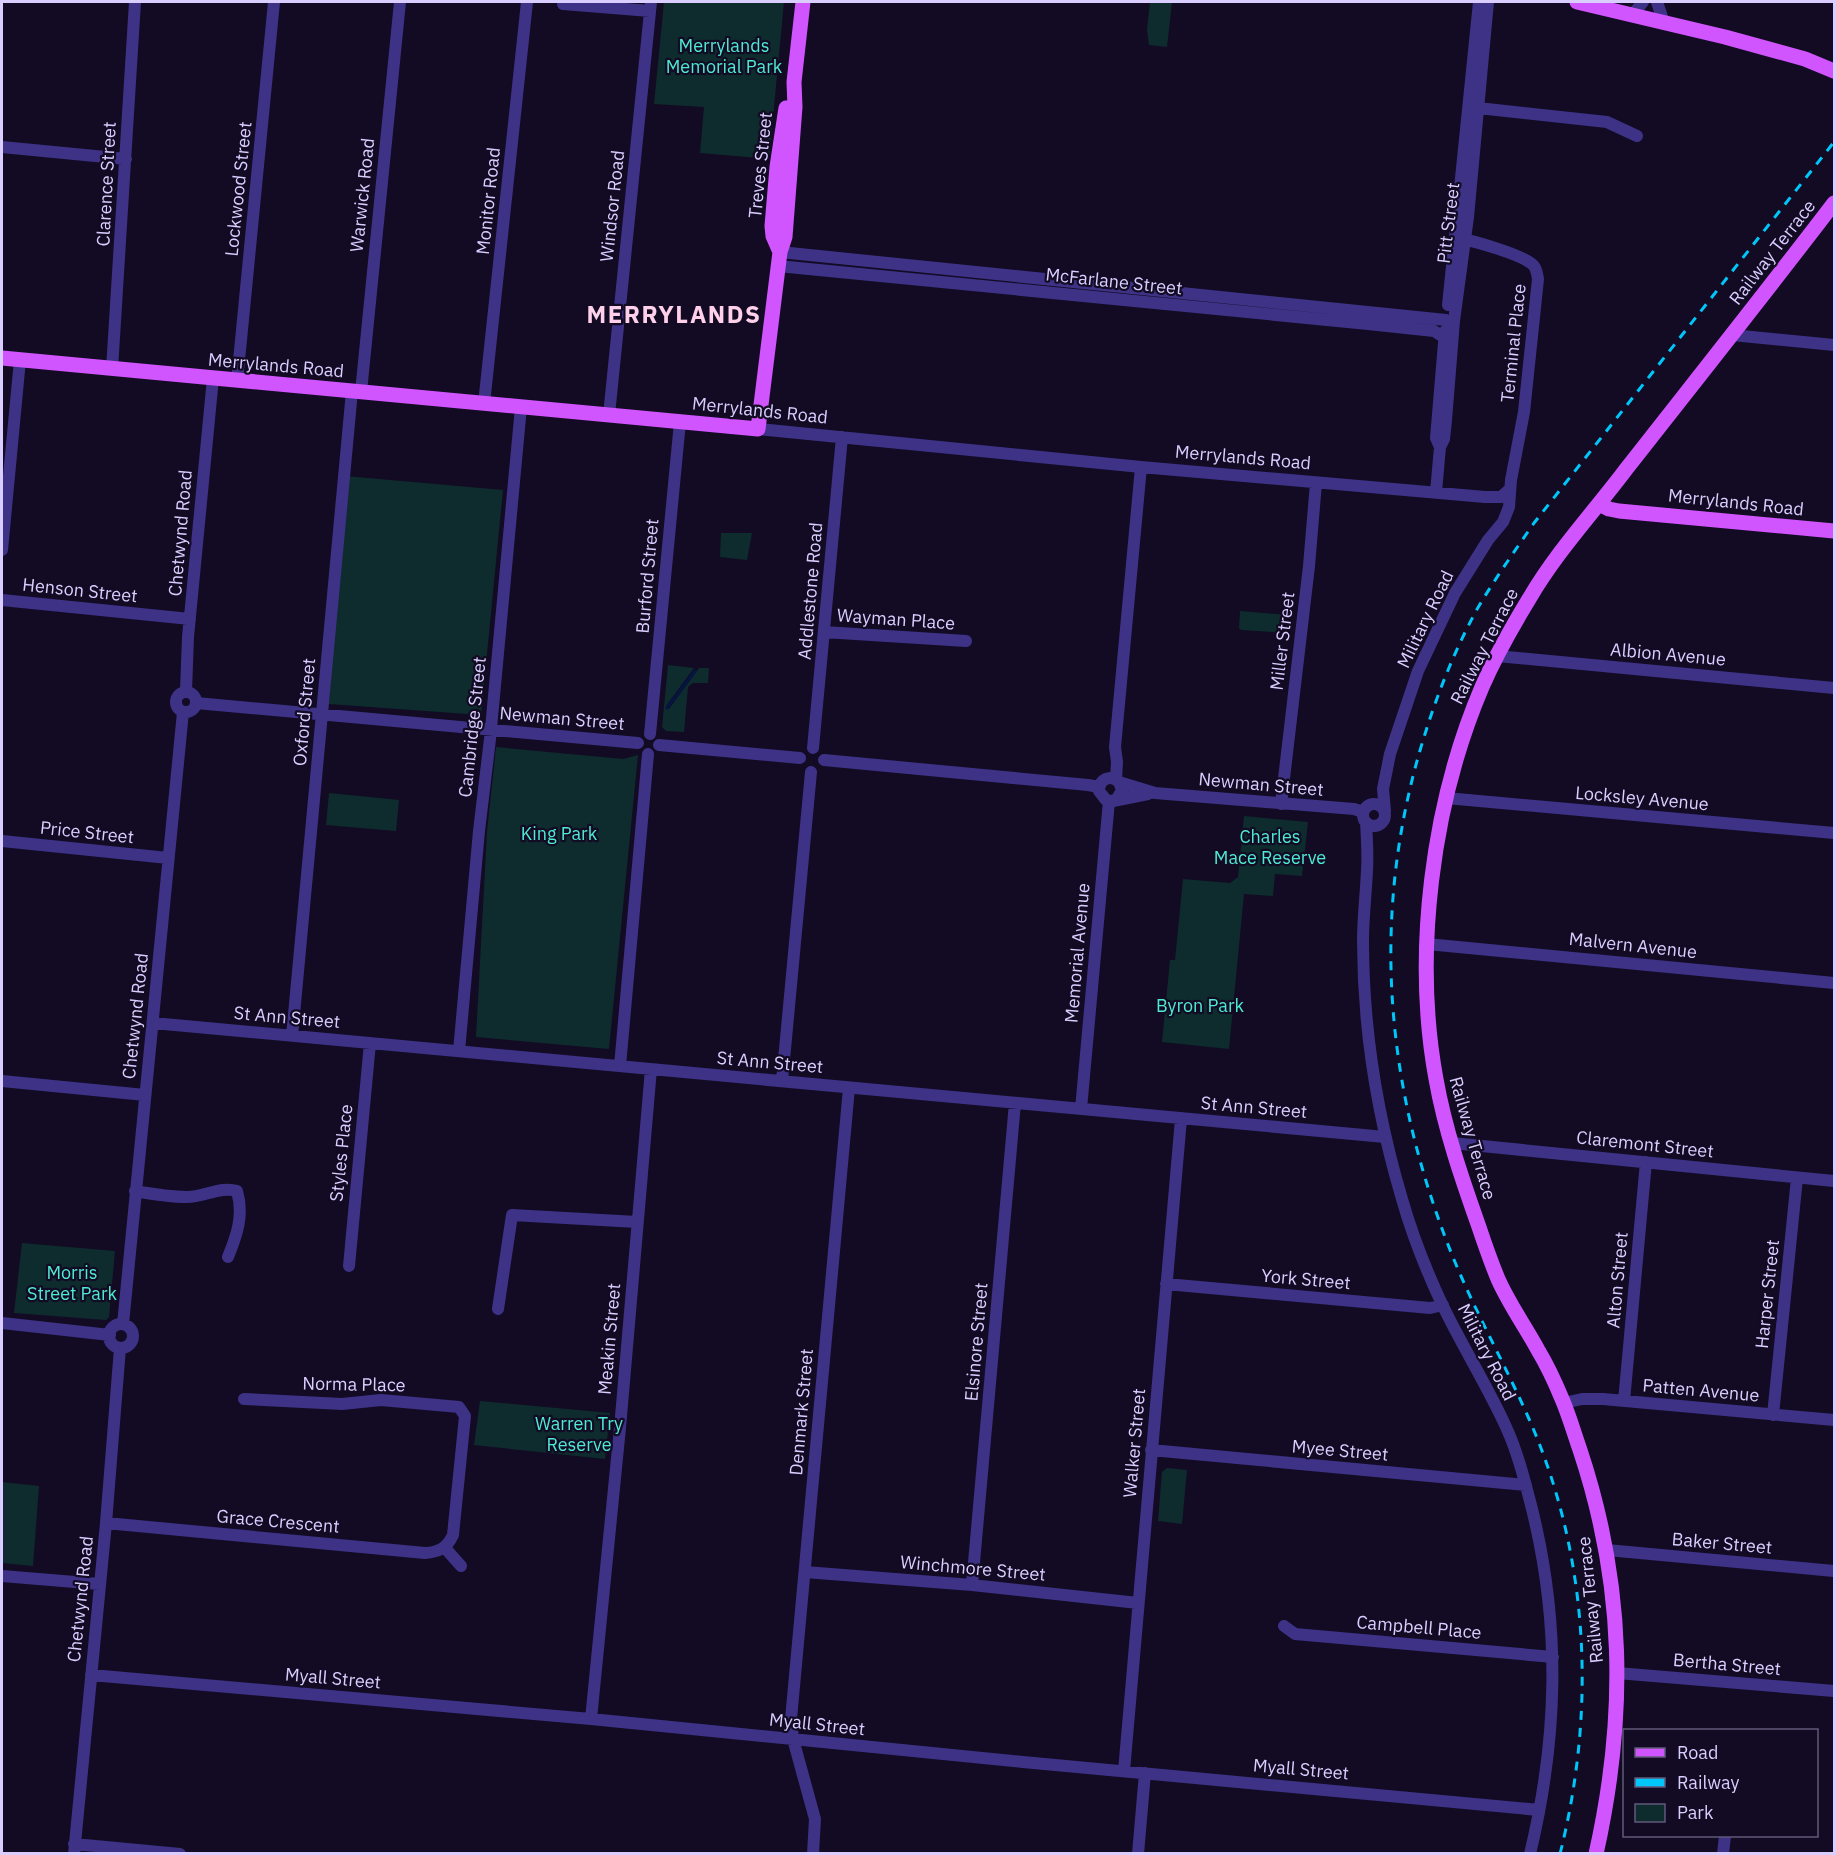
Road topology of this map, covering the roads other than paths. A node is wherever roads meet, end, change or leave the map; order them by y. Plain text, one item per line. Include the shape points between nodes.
1 (135, 2) edge
2 (274, 2) edge
3 (400, 2) edge
4 (527, 2) edge
5 (803, 2) edge
6 (1479, 2) edge
7 (1488, 2) edge
8 (1577, 2) edge
9 (1643, 2) edge
10 (1657, 2) edge
11 (563, 4) dead end
12 (651, 6) edge
13 (1633, 14) junction
14 (1664, 23) junction
15 (1834, 71) edge
16 (1478, 108) junction
17 (1637, 136) dead end
18 (2, 147) edge
19 (126, 159) junction
20 (1834, 203) edge
21 (1461, 239) junction
22 (779, 259) junction
23 (1446, 320) junction
24 (1732, 335) junction
25 (1445, 338) junction
26 (1834, 345) edge
27 (2, 358) edge
28 (20, 360) junction
29 (112, 369) junction
30 (213, 378) junction
31 (237, 381) junction
32 (357, 392) junction
33 (484, 404) junction
34 (521, 407) junction
35 (609, 415) junction
36 (680, 422) junction
37 (758, 429) junction
38 (842, 437) junction
39 (1440, 447) junction
40 (1141, 467) junction
41 (1316, 483) junction
42 (1510, 489) junction
43 (1436, 492) junction
44 (1599, 504) junction
45 (1509, 507) joint
46 (1834, 531) edge
47 (2, 549) edge
48 (2, 600) edge
49 (190, 619) junction
50 (824, 632) junction
51 (966, 641) dead end
52 (1497, 656) junction
53 (1834, 688) edge
54 (186, 691) junction
55 (196, 703) junction
56 (183, 712) junction
57 (322, 715) junction
58 (490, 729) junction
59 (650, 734) junction
60 (638, 743) junction
61 (659, 745) junction
62 (813, 748) junction
63 (648, 754) junction
64 (1390, 754) junction
65 (800, 758) junction
66 (824, 760) junction
67 (811, 772) junction
68 (1110, 782) junction
69 (1155, 793) junction
70 (1446, 798) junction
71 (1113, 800) junction
72 (1281, 804) junction
73 (1384, 811) junction
74 (1366, 813) junction
75 (1380, 824) junction
76 (1834, 833) edge
77 (2, 841) edge
78 (168, 858) junction
79 (1367, 869) junction
80 (1428, 944) junction
81 (1834, 983) edge
82 (153, 1023) junction
83 (291, 1036) junction
84 (370, 1042) junction
85 (459, 1051) junction
86 (620, 1066) junction
87 (651, 1069) junction
88 (2, 1081) edge
89 (782, 1081) junction
90 (849, 1088) junction
91 (145, 1095) junction
92 (1015, 1103) junction
93 (1081, 1109) junction
94 (1181, 1119) junction
95 (1384, 1137) junction
96 (1452, 1143) junction
97 (1646, 1162) junction
98 (1797, 1178) junction
99 (1834, 1181) edge
100 (135, 1191) junction
101 (637, 1222) junction
102 (228, 1257) dead end
103 (349, 1266) dead end
104 (1166, 1284) junction
105 (1443, 1305) junction
106 (498, 1310) dead end
107 (2, 1323) edge
108 (123, 1324) junction
109 (110, 1335) junction
110 (120, 1348) junction
111 (244, 1399) dead end
112 (1624, 1401) junction
113 (1564, 1403) junction
114 (1773, 1415) junction
115 (1834, 1420) edge
116 (1151, 1450) junction
117 (1526, 1485) junction
118 (106, 1522) junction
119 (445, 1548) junction
120 (1607, 1550) junction
121 (462, 1566) dead end
122 (1834, 1571) edge
123 (805, 1572) junction
124 (2, 1576) edge
125 (99, 1584) junction
126 (972, 1585) junction
127 (1138, 1604) junction
128 (1284, 1626) dead end
129 (1553, 1657) junction
130 (1617, 1673) junction
131 (91, 1676) junction
132 (1834, 1691) edge
133 (591, 1719) junction
134 (794, 1739) junction
135 (1124, 1771) junction
136 (1145, 1773) junction
137 (1539, 1810) junction
138 (1725, 1837) edge
139 (74, 1849) edge
140 (180, 1854) edge
141 (813, 1854) edge
142 (1138, 1854) edge
143 (1530, 1854) edge
144 (1596, 1854) edge
145 (1723, 1854) edge

1 - 19 street, Clarence Street
2 - 31 street, Lockwood Street
3 - 32 street, Warwick Road
4 - 33 street, Monitor Road
5 - 22 main road, Treves Street via 785,237
6 - 21 street, Pitt Street
7 - 16 street, Pitt Street
8 - 13 main road
9 - 13 street
10 - 14 street
11 - 12 street
12 - 35 street, Windsor Road
13 - 14 main road
14 - 15 main road via 1805,59
16 - 17 street via 1607,122
16 - 21 street, Pitt Street
18 - 19 street
19 - 29 street, Clarence Street
20 - 24 main road, Railway Terrace
21 - 23 street, Pitt Street
21 - 39 street, Pitt Street via 1445,430
21 - 42 street, Terminal Place via 1526,260 1538,274 1524,412
22 - 23 street, McFarlane Street
22 - 25 street, McFarlane Street via 1434,331
22 - 37 main road, Treves Street
23 - 25 street, Pitt Street
24 - 26 street
24 - 44 main road, Railway Terrace
25 - 39 street, Pitt Street via 1436,438
27 - 28 main road, Merrylands Road
28 - 29 main road, Merrylands Road
28 - 47 street
29 - 30 main road, Merrylands Road
30 - 31 main road, Merrylands Road
30 - 49 street, Chetwynd Road
31 - 32 main road, Merrylands Road
32 - 33 main road, Merrylands Road
32 - 57 street, Oxford Street
33 - 34 main road, Merrylands Road
34 - 35 main road, Merrylands Road
34 - 58 street, Cambridge Street
35 - 36 main road, Merrylands Road
36 - 37 main road, Merrylands Road
36 - 59 street, Burford Street
37 - 38 street, Merrylands Road
38 - 40 street, Merrylands Road
38 - 50 street, Addlestone Road
39 - 43 street, Pitt Street
40 - 41 street, Merrylands Road
40 - 68 street via 1115,747 1117,762
41 - 43 street, Merrylands Road
41 - 72 street, Miller Street
42 - 43 street, Merrylands Road via 1493,498
42 - 45 street, Terminal Place
44 - 46 main road, Merrylands Road via 1619,511
44 - 52 main road, Railway Terrace via 1562,548
45 - 64 street, Military Road via 1455,593 1431,641
48 - 49 street, Henson Street
49 - 54 street, Chetwynd Road
50 - 51 street, Wayman Place
50 - 62 street, Addlestone Road
52 - 53 street, Albion Avenue
52 - 70 main road, Railway Terrace via 1468,722
54 - 55 street via 193,694
54 - 56 street via 176,699
55 - 56 street via 192,710
55 - 57 street, Newman Street
56 - 78 street, Chetwynd Road
57 - 58 street, Newman Street
57 - 83 street, Oxford Street
58 - 60 street, Newman Street
58 - 85 street, Cambridge Street
59 - 60 street
59 - 61 street
60 - 63 street via 642,752
61 - 63 street via 654,753
61 - 65 street
62 - 65 street
62 - 66 street via 820,751
63 - 86 street
64 - 73 street, Military Road via 1383,789
64 - 74 street, Military Road via 1381,768
65 - 67 street via 801,765
66 - 67 street via 821,767
66 - 68 street, Newman Street via 1088,785
67 - 89 street
68 - 69 street, Newman Street
68 - 71 street, Memorial Avenue via 1122,790
68 - 71 street via 1100,795
69 - 71 street, Newman Street
69 - 72 street, Newman Street
70 - 76 street, Locksley Avenue
70 - 80 main road, Railway Terrace via 1432,879
71 - 93 street, Memorial Avenue
72 - 74 street, Newman Street
73 - 74 street via 1377,804
73 - 75 street
74 - 75 street via 1373,825
74 - 79 street, Military Road
75 - 79 street, Military Road
77 - 78 street, Price Street
78 - 82 street, Chetwynd Road
79 - 95 street, Military Road via 1364,989
80 - 81 street, Malvern Avenue
80 - 96 main road, Railway Terrace via 1432,1049
82 - 83 street, St Ann Street
82 - 91 street, Chetwynd Road
83 - 84 street, St Ann Street
84 - 85 street, St Ann Street
84 - 103 street, Styles Place
85 - 86 street, St Ann Street
86 - 87 street, St Ann Street
87 - 89 street, St Ann Street
87 - 101 street, Meakin Street
88 - 91 street
89 - 90 street, St Ann Street
90 - 92 street, St Ann Street
90 - 123 street, Denmark Street
91 - 100 street, Chetwynd Road
92 - 93 street, St Ann Street
92 - 126 street, Elsinore Street
93 - 94 street, St Ann Street
94 - 95 street, St Ann Street
94 - 104 street, Walker Street
95 - 105 street, Military Road via 1402,1201
96 - 97 street, Claremont Street
96 - 113 main road, Railway Terrace via 1500,1284
97 - 98 street, Claremont Street
97 - 112 street, Alton Street
98 - 99 street, Claremont Street
98 - 114 street, Harper Street
100 - 102 street via 187,1197 228,1189 237,1191 240,1218
100 - 108 street, Chetwynd Road
101 - 106 street via 512,1215
101 - 133 street, Meakin Street
104 - 105 street, York Street via 1430,1308
104 - 116 street, Walker Street
105 - 117 street, Military Road via 1507,1429
107 - 109 street
108 - 109 street via 113,1328
108 - 110 street via 133,1335 131,1343
109 - 110 street via 113,1345
110 - 118 street, Chetwynd Road
111 - 119 street, Norma Place via 342,1404 381,1400 462,1409 465,1416 453,1535
112 - 113 street, Patten Avenue via 1582,1399
112 - 114 street, Patten Avenue
113 - 120 main road, Railway Terrace
114 - 115 street, Patten Avenue
116 - 117 street, Myee Street
116 - 127 street, Walker Street
117 - 129 street, Military Road via 1546,1580
118 - 119 street, Grace Crescent via 425,1553
118 - 125 street, Chetwynd Road
119 - 121 street
120 - 122 street, Baker Street
120 - 130 main road, Railway Terrace
123 - 126 street, Winchmore Street
123 - 134 street, Denmark Street via 791,1719
124 - 125 street
125 - 131 street, Chetwynd Road
126 - 127 street, Winchmore Street
127 - 135 street, Walker Street
128 - 129 street, Campbell Place via 1295,1634
129 - 137 street, Military Road via 1552,1728
130 - 132 street, Bertha Street
130 - 144 main road, Railway Terrace via 1611,1782
131 - 133 street, Myall Street
131 - 139 street, Chetwynd Road
133 - 134 street, Myall Street
134 - 135 street, Myall Street
134 - 141 street, Denmark Street via 814,1819
135 - 136 street, Myall Street
136 - 137 street, Myall Street
136 - 142 street
137 - 143 street, Military Road
138 - 145 street
139 - 140 street

